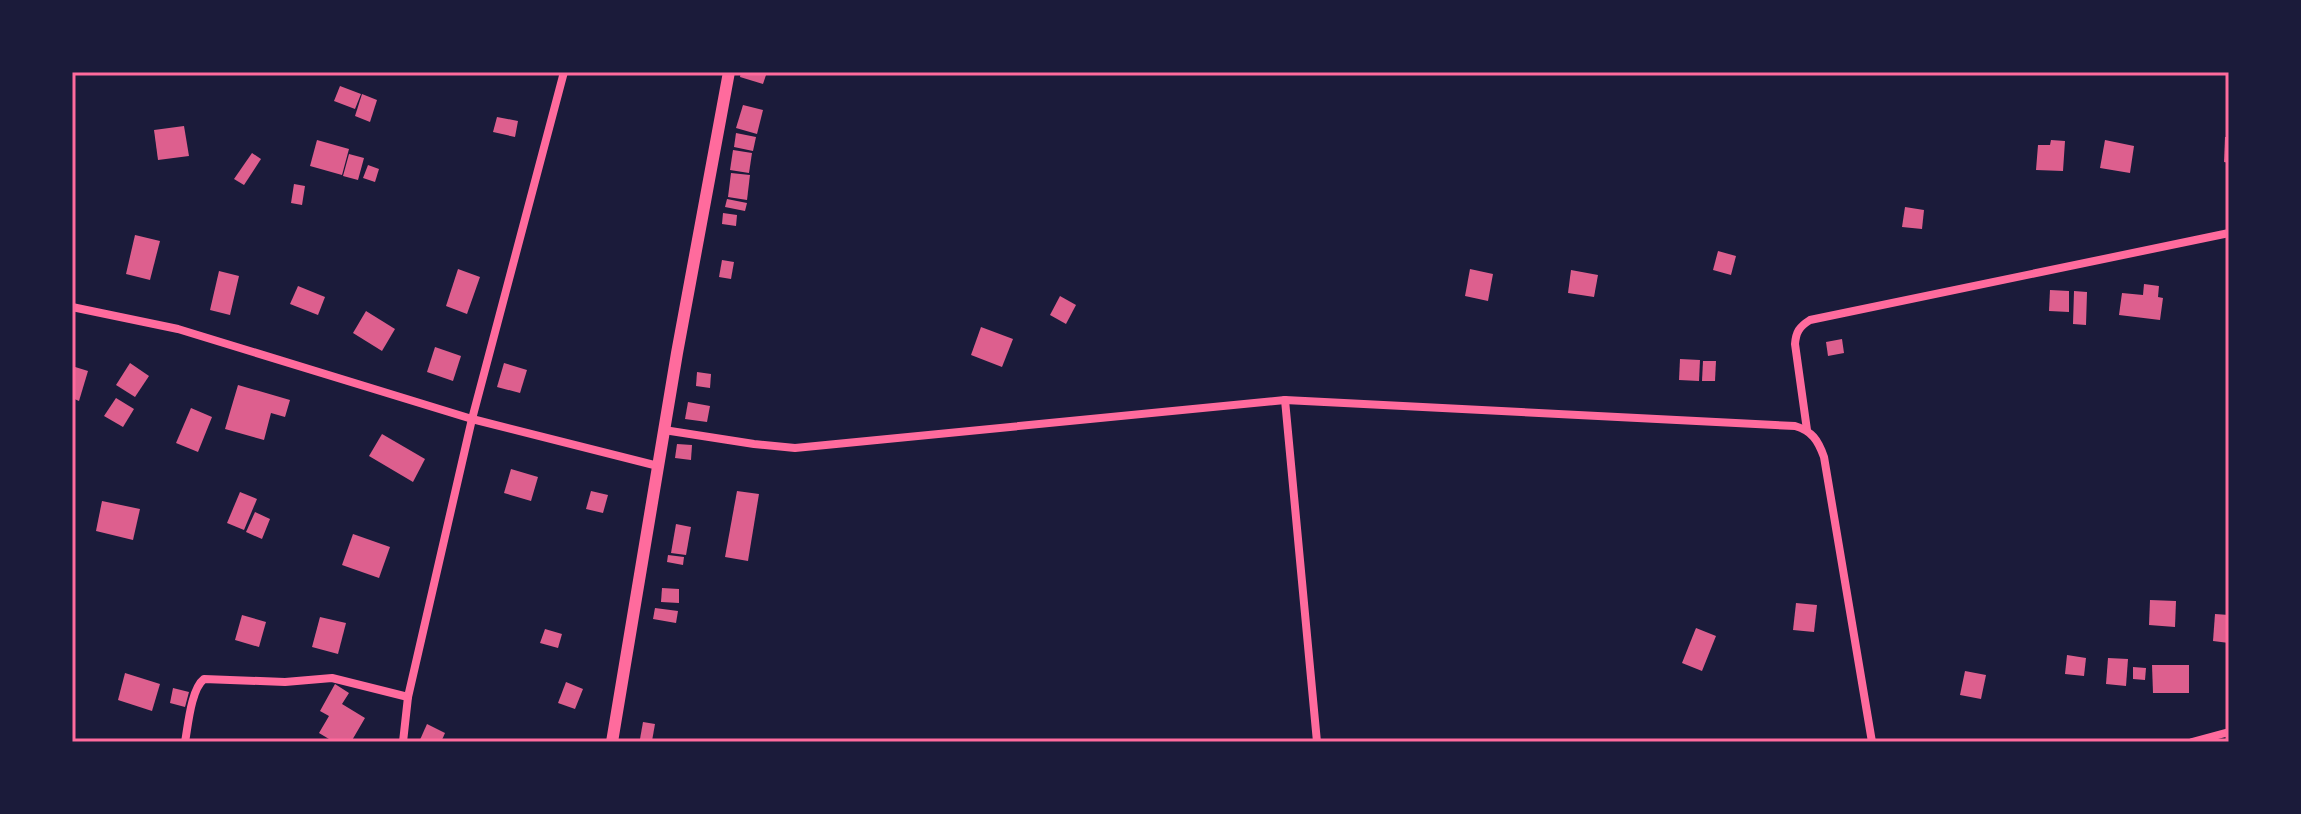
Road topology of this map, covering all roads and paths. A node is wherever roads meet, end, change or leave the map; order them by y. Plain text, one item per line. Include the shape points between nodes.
1 (564, 72) edge
2 (729, 72) edge
3 (2229, 233) edge
4 (72, 307) edge
5 (1285, 400) junction
6 (472, 419) junction
7 (664, 430) junction
8 (1807, 430) junction
9 (658, 466) junction
10 (408, 697) junction
11 (2229, 732) edge
12 (185, 742) edge
13 (403, 742) edge
14 (612, 742) edge
15 (1317, 742) edge
16 (1872, 742) edge
17 (2192, 742) edge

1 - 6 street
2 - 7 main road
3 - 8 street via 1810,320 1796,334 1795,344
4 - 6 street via 178,329
5 - 7 street via 795,448
5 - 8 street
5 - 15 street
6 - 9 street
6 - 10 street
7 - 9 main road
8 - 16 street via 1824,457
9 - 14 main road
10 - 12 street via 332,678 204,679 198,683
10 - 13 street
11 - 17 street

